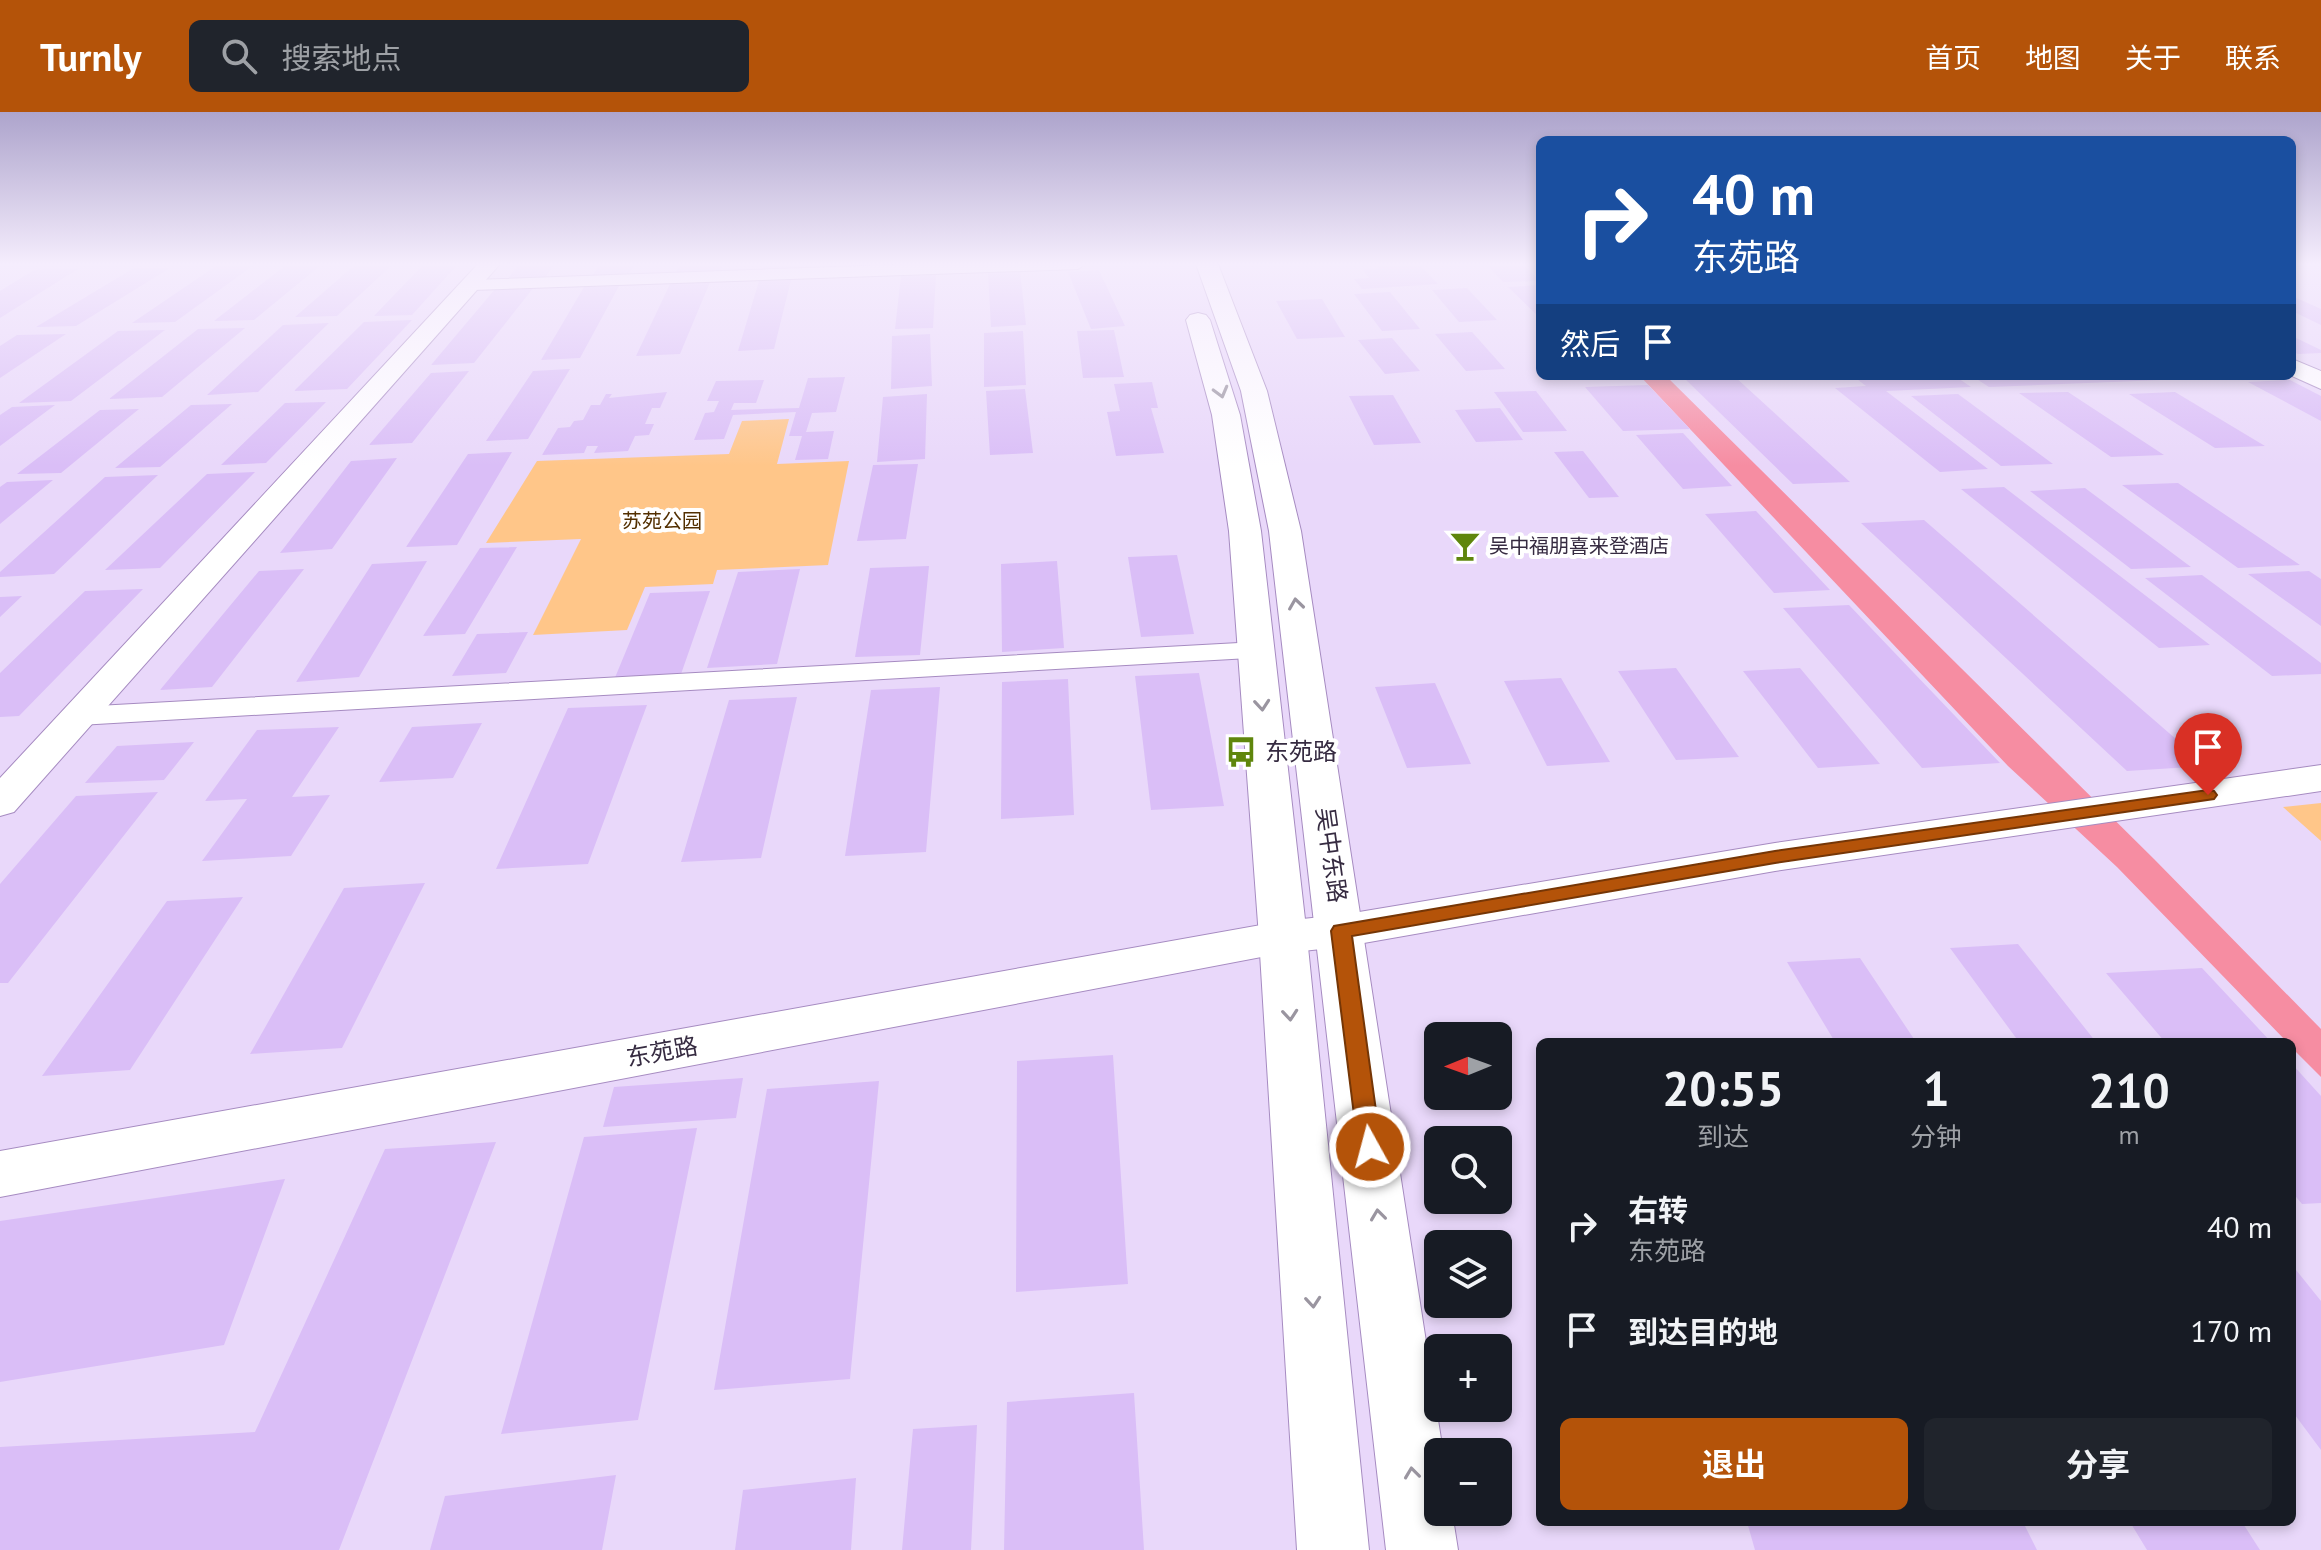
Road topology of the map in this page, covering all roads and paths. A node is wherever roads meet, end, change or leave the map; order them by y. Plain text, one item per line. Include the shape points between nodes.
1 (429, 331) edge
2 (1201, 331) edge
3 (1232, 331) edge
4 (2296, 368) edge
5 (2321, 381) edge
6 (1257, 651) junction
7 (79, 716) junction
8 (2321, 778) edge
9 (0, 803) edge
10 (1341, 931) junction
11 (1283, 937) junction
12 (0, 1174) edge
13 (1333, 1550) edge
14 (1422, 1550) edge

1 - 7 street
2 -> 6 main road via 1231,440
10 -> 3 main road, 吴中东路 via 1274,470
4 - 5 street
6 - 7 street
6 -> 11 main road
7 - 9 street
8 - 10 street, 东苑路 via 1775,857
10 - 11 street, 东苑路
14 -> 10 main road, 吴中东路
11 - 12 street, 东苑路
11 -> 13 main road

